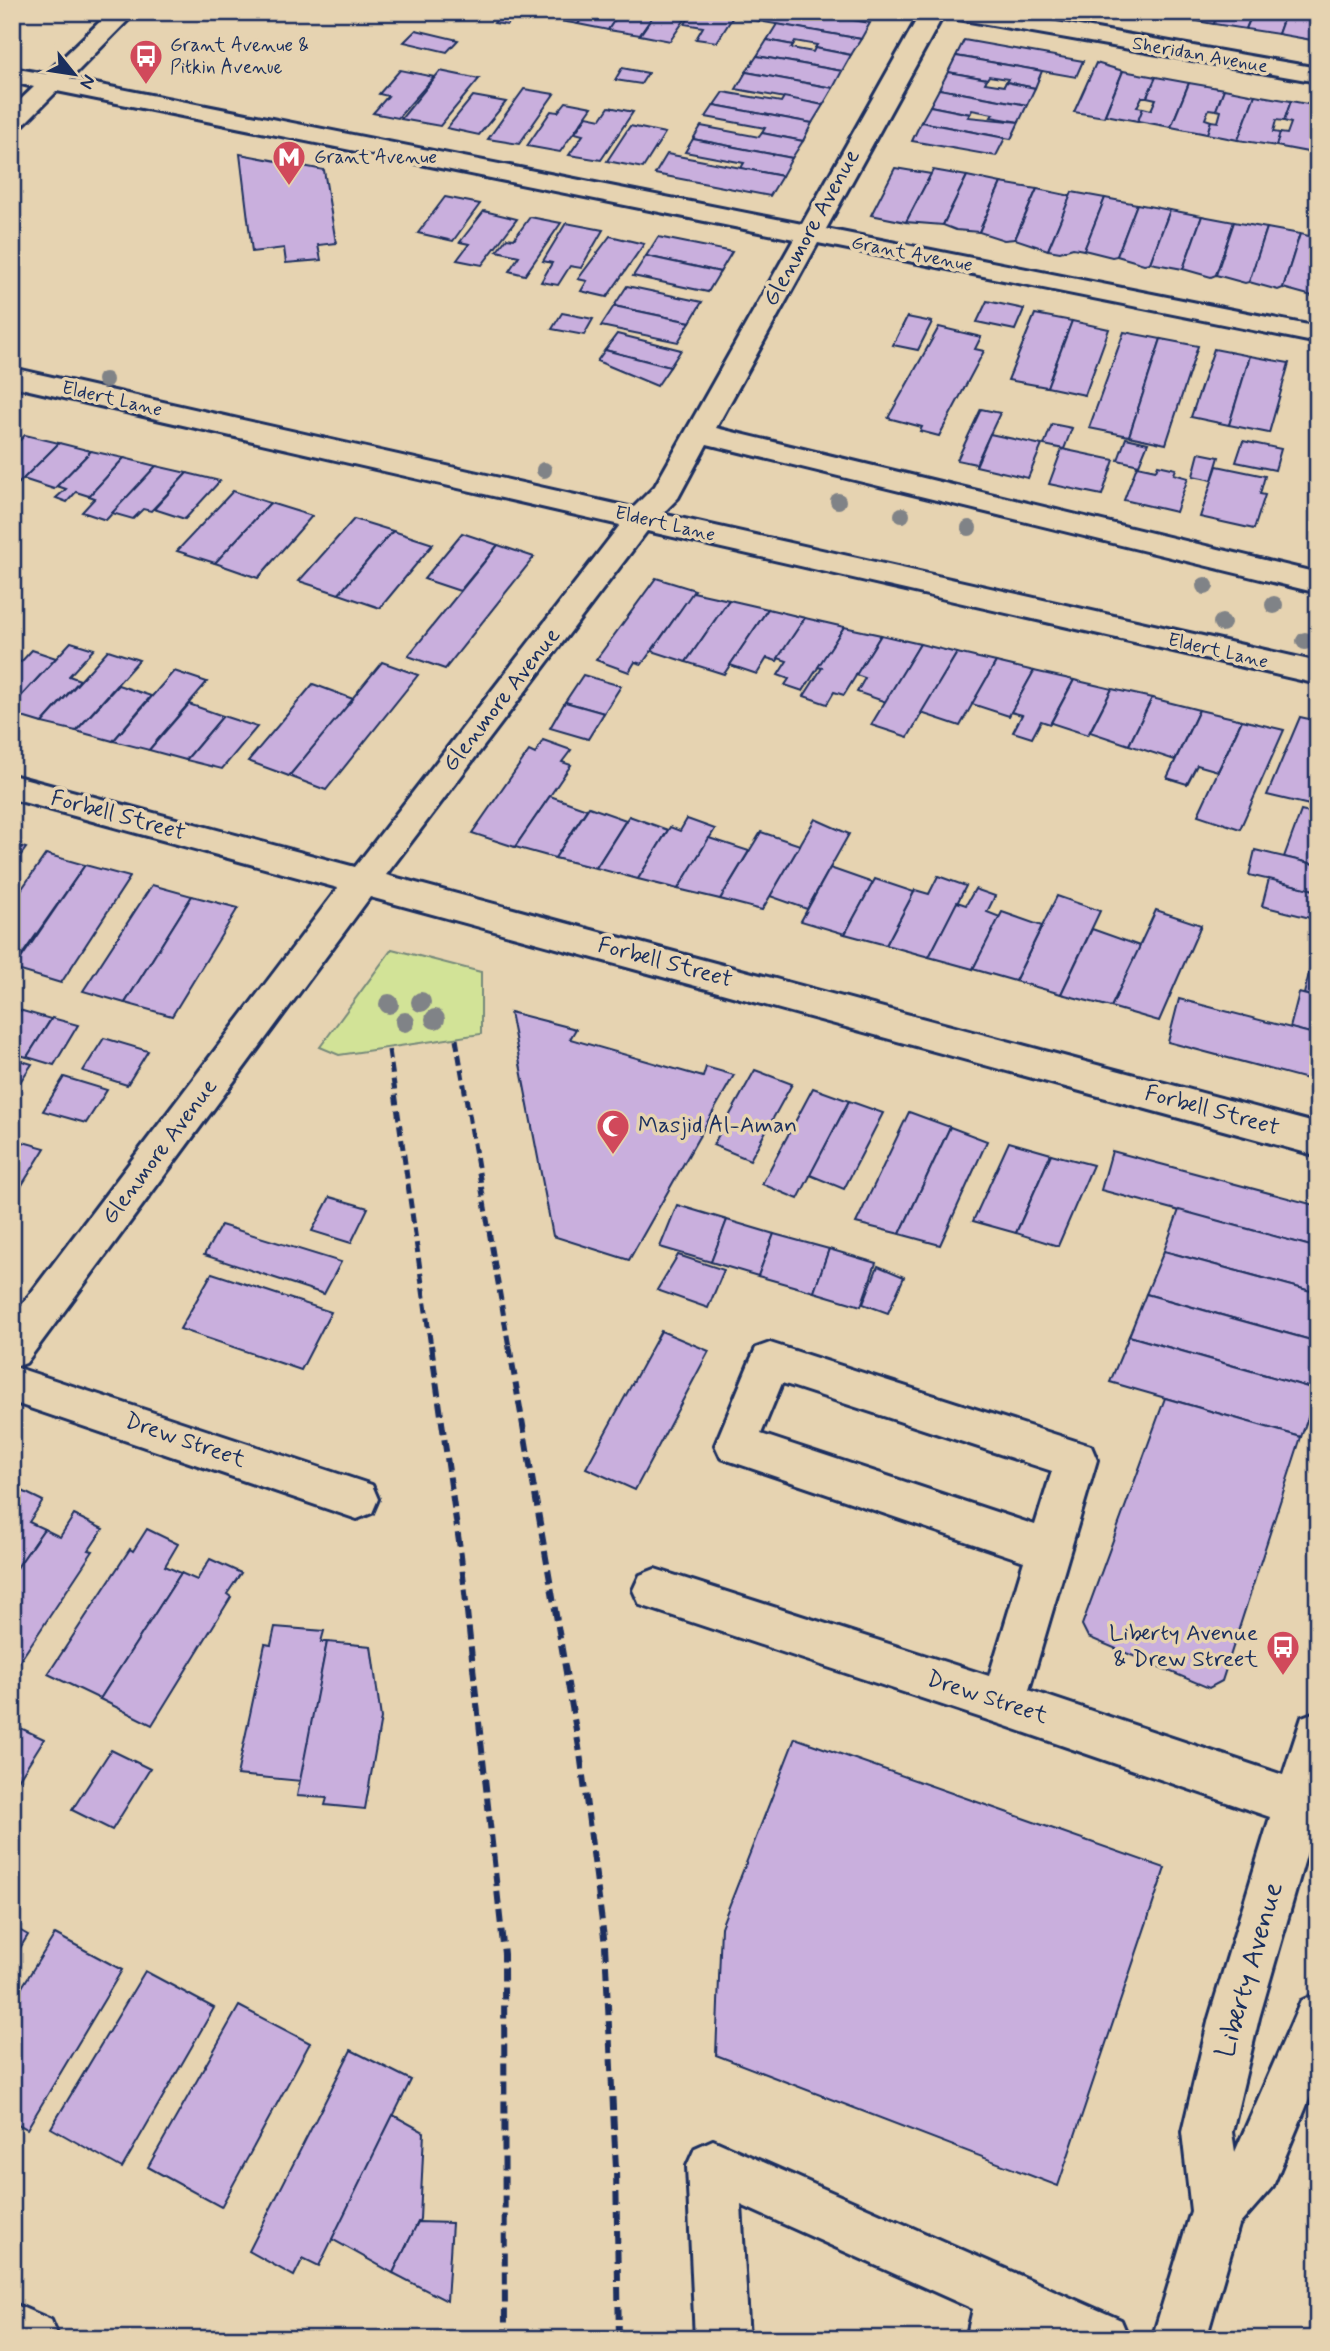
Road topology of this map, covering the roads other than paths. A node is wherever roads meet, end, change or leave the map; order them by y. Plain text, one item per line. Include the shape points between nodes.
1 (124, 12) edge
2 (933, 12) edge
3 (958, 12) edge
4 (12, 75) edge
5 (1318, 75) edge
6 (49, 84) junction
7 (12, 122) edge
8 (809, 234) junction
9 (1318, 335) edge
10 (12, 377) edge
11 (698, 433) junction
12 (640, 519) junction
13 (1318, 583) edge
14 (1318, 673) edge
15 (12, 787) edge
16 (362, 882) junction
17 (1318, 1140) edge
18 (12, 1350) edge
19 (12, 1384) edge
20 (356, 1499) dead end
21 (1051, 1550) junction
22 (655, 1590) dead end
23 (1003, 1703) junction
24 (1318, 1733) edge
25 (1307, 1806) edge
26 (1318, 2018) edge
27 (1217, 2211) junction
28 (998, 2316) edge
29 (12, 2330) edge
30 (32, 2339) edge
31 (722, 2339) edge
32 (1102, 2339) edge
33 (1179, 2339) edge

1 - 6 street
2 - 8 street, Glenmore Avenue
3 - 5 street, Sheridan Avenue
4 - 6 street, Grant Avenue
6 - 7 street
6 - 8 street, Grant Avenue
8 - 9 street, Grant Avenue
8 - 11 street, Glenmore Avenue
10 - 12 street, Eldert Lane
11 - 12 street, Glenmore Avenue via 667,491
11 - 13 street
12 - 14 street, Eldert Lane
12 - 16 street, Glenmore Avenue
15 - 16 street, Forbell Street
16 - 17 street, Forbell Street
16 - 18 street, Glenmore Avenue
19 - 20 street, Drew Street
21 - 21 street via 1076,1460 769,1361 736,1445
21 - 23 street
22 - 23 street, Drew Street
23 - 25 street, Drew Street
24 - 25 street, Liberty Avenue
25 - 27 street, Liberty Avenue via 1234,2018 1208,2132
26 - 27 street, Liberty Avenue via 1255,2168
27 - 33 street, Liberty Avenue
28 - 31 street via 713,2166
28 - 32 street
29 - 30 street

